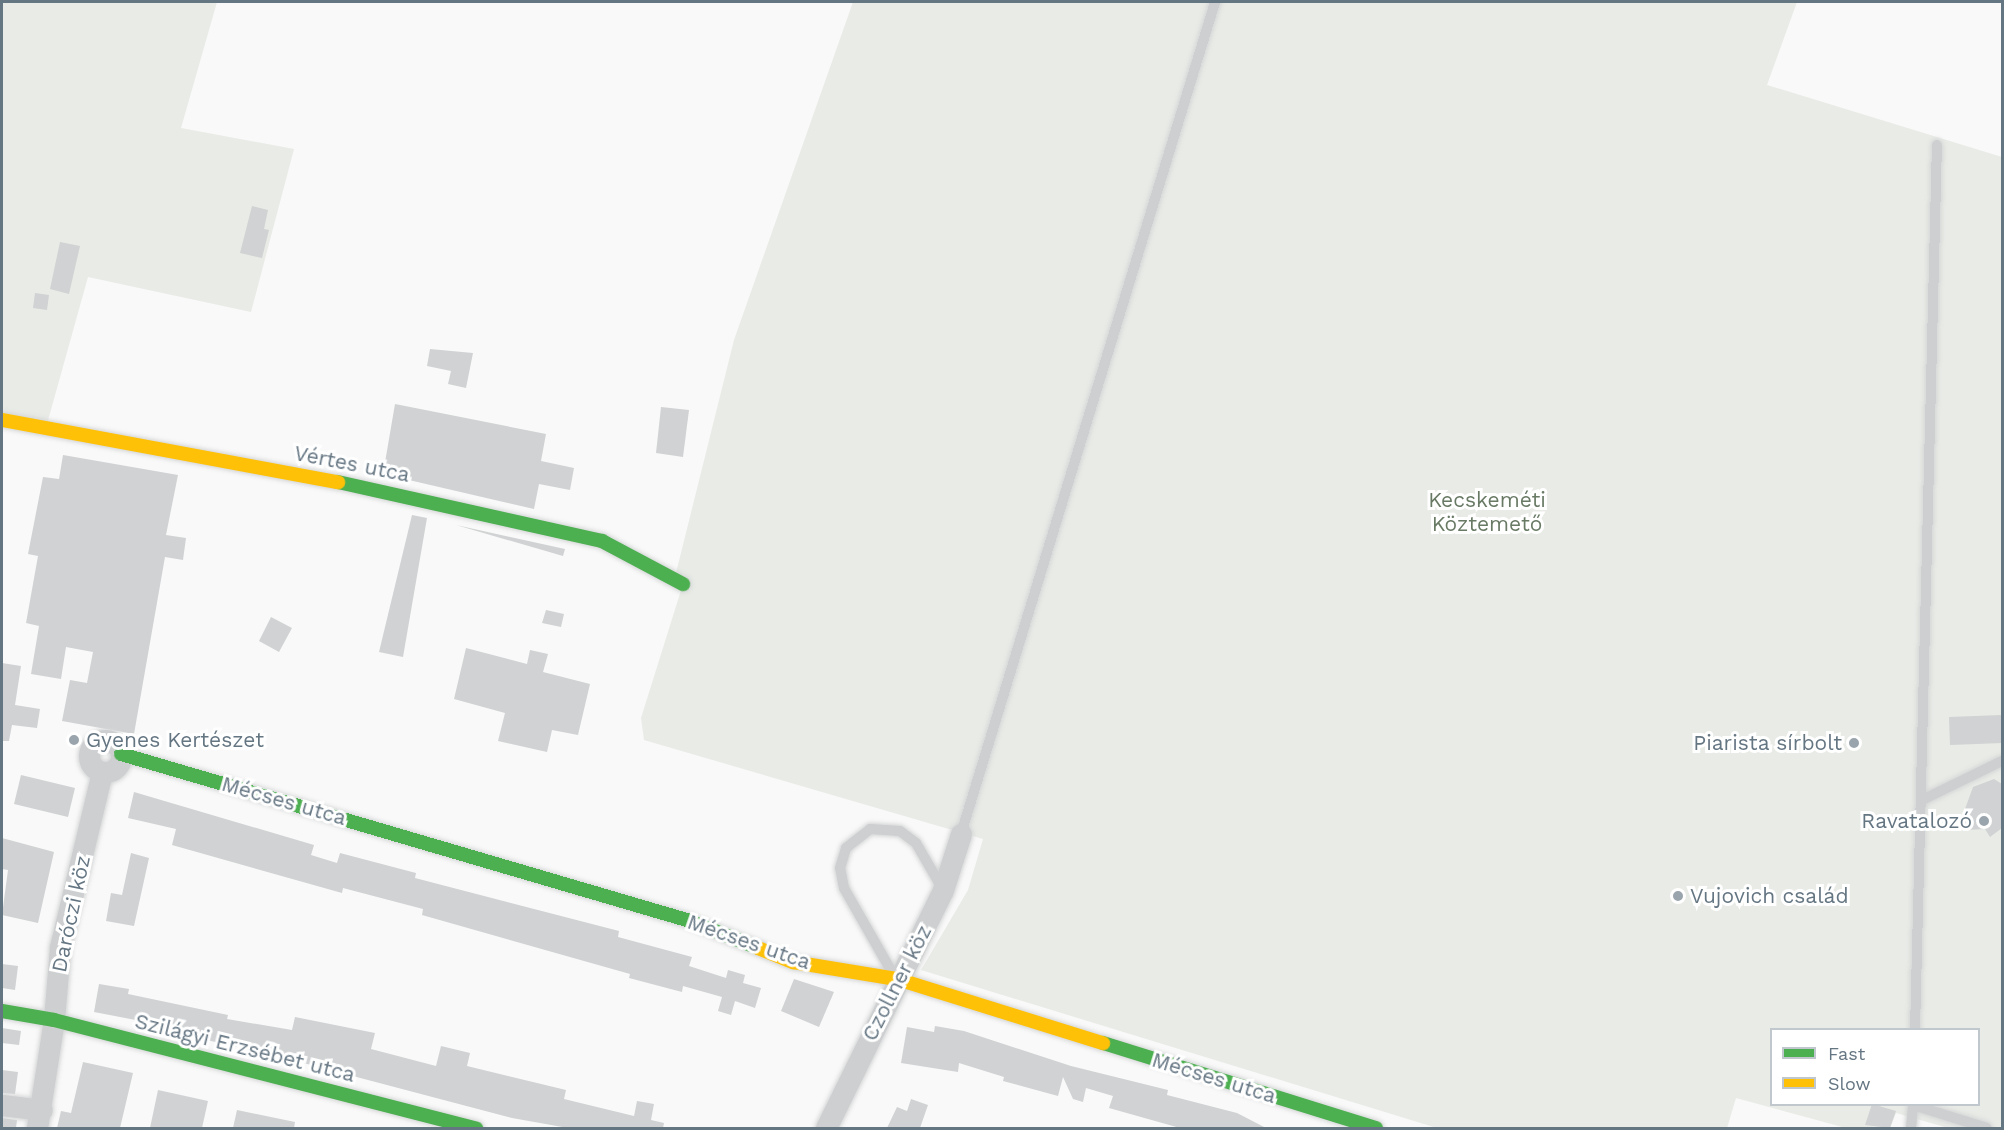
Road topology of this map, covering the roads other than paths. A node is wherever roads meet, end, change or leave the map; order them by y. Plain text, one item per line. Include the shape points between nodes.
1 (1215, 2) edge
2 (1937, 146) dead end
3 (2, 420) edge
4 (683, 584) dead end
5 (121, 754) joint
6 (2002, 761) edge
7 (102, 772) joint
8 (1922, 800) junction
9 (961, 834) joint
10 (943, 890) junction
11 (897, 979) junction
12 (2, 1011) edge
13 (54, 1020) junction
14 (1915, 1028) edge
15 (2, 1105) edge
16 (1913, 1106) edge
17 (1916, 1106) edge
18 (39, 1119) edge
19 (1912, 1123) edge
20 (476, 1128) edge
21 (826, 1128) edge
22 (1376, 1128) edge
23 (1987, 1128) edge

1 - 9 lane
2 - 8 lane
3 - 4 street, Vértes utca via 364,487 602,542
5 - 7 street, Mécses utca via 114,770
5 - 11 street, Mécses utca via 687,920 793,962
6 - 8 lane
7 - 13 street, Daróczi köz via 60,947
8 - 14 lane
9 - 10 street, Czollner köz
10 - 11 street, Czollner köz
10 - 11 lane via 916,843 900,831 870,829 846,848 840,868 844,888 876,949
11 - 21 street, Czollner köz
11 - 22 street, Mécses utca
12 - 13 street, Szilágyi Erzsébet utca
13 - 18 street, Daróczi köz
13 - 20 street, Szilágyi Erzsébet utca
15 - 18 street
16 - 19 lane
17 - 23 lane

